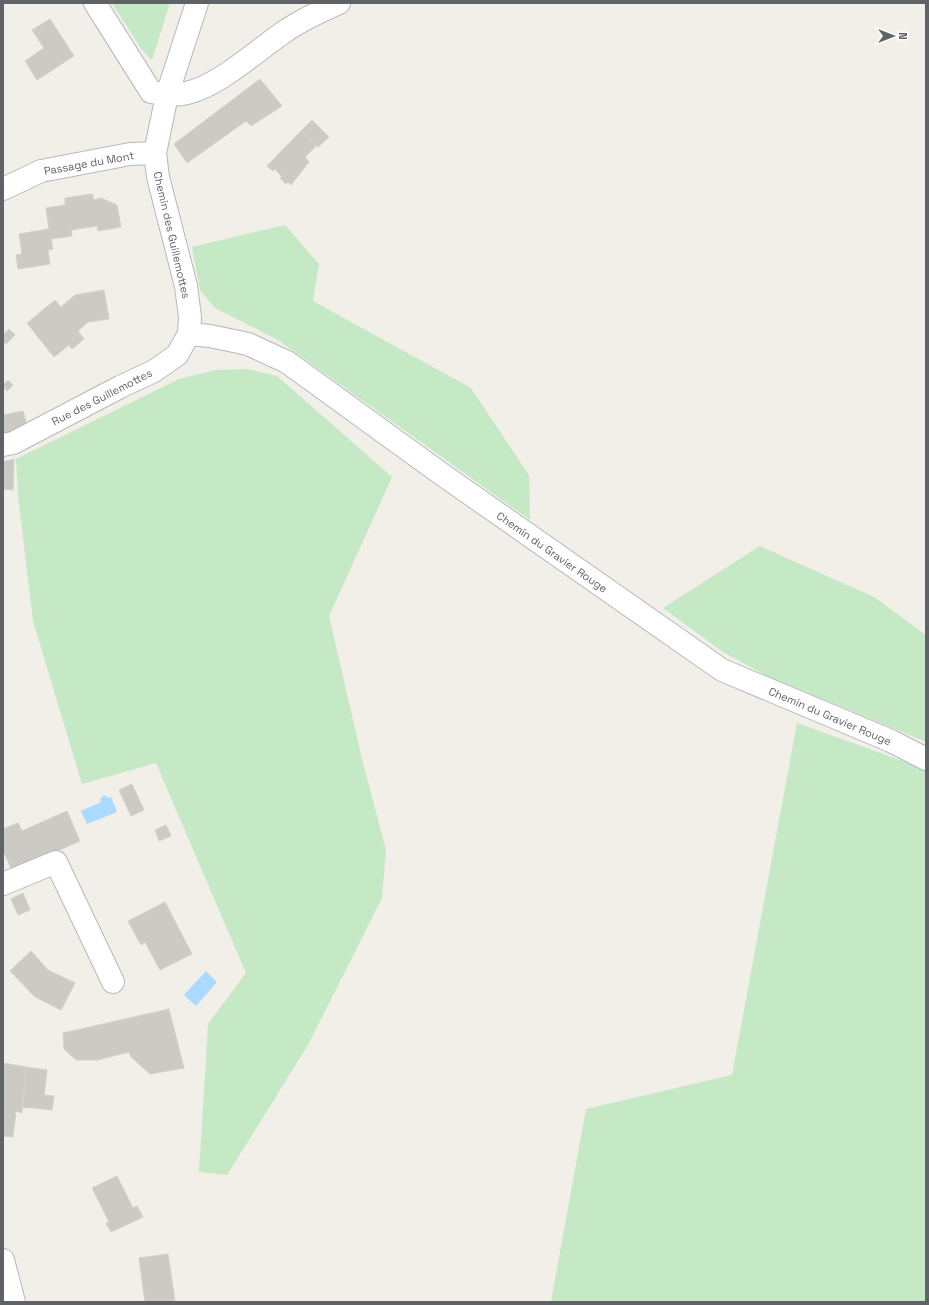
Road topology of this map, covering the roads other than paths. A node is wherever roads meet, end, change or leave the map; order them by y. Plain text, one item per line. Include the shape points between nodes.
1 (95, 3) edge
2 (197, 3) edge
3 (339, 3) edge
4 (167, 95) junction
5 (155, 153) junction
6 (3, 190) edge
7 (190, 334) junction
8 (3, 445) edge
9 (926, 758) edge
10 (3, 884) edge
11 (113, 982) dead end
12 (3, 1260) edge
13 (14, 1302) edge

1 - 4 street via 151,92
2 - 4 street, Chemin des Guillemottes
3 - 4 street via 288,29 236,68 199,89
4 - 5 street, Chemin des Guillemottes
5 - 6 street, Passage du Mont via 130,154 41,171
5 - 7 street, Chemin des Guillemottes via 158,177 186,286
7 - 8 street, Rue des Guillemottes via 177,355 154,371 13,443
7 - 9 street, Chemin du Gravier Rouge via 248,344 287,362 440,473 722,670
10 - 11 street via 56,862
12 - 13 street

